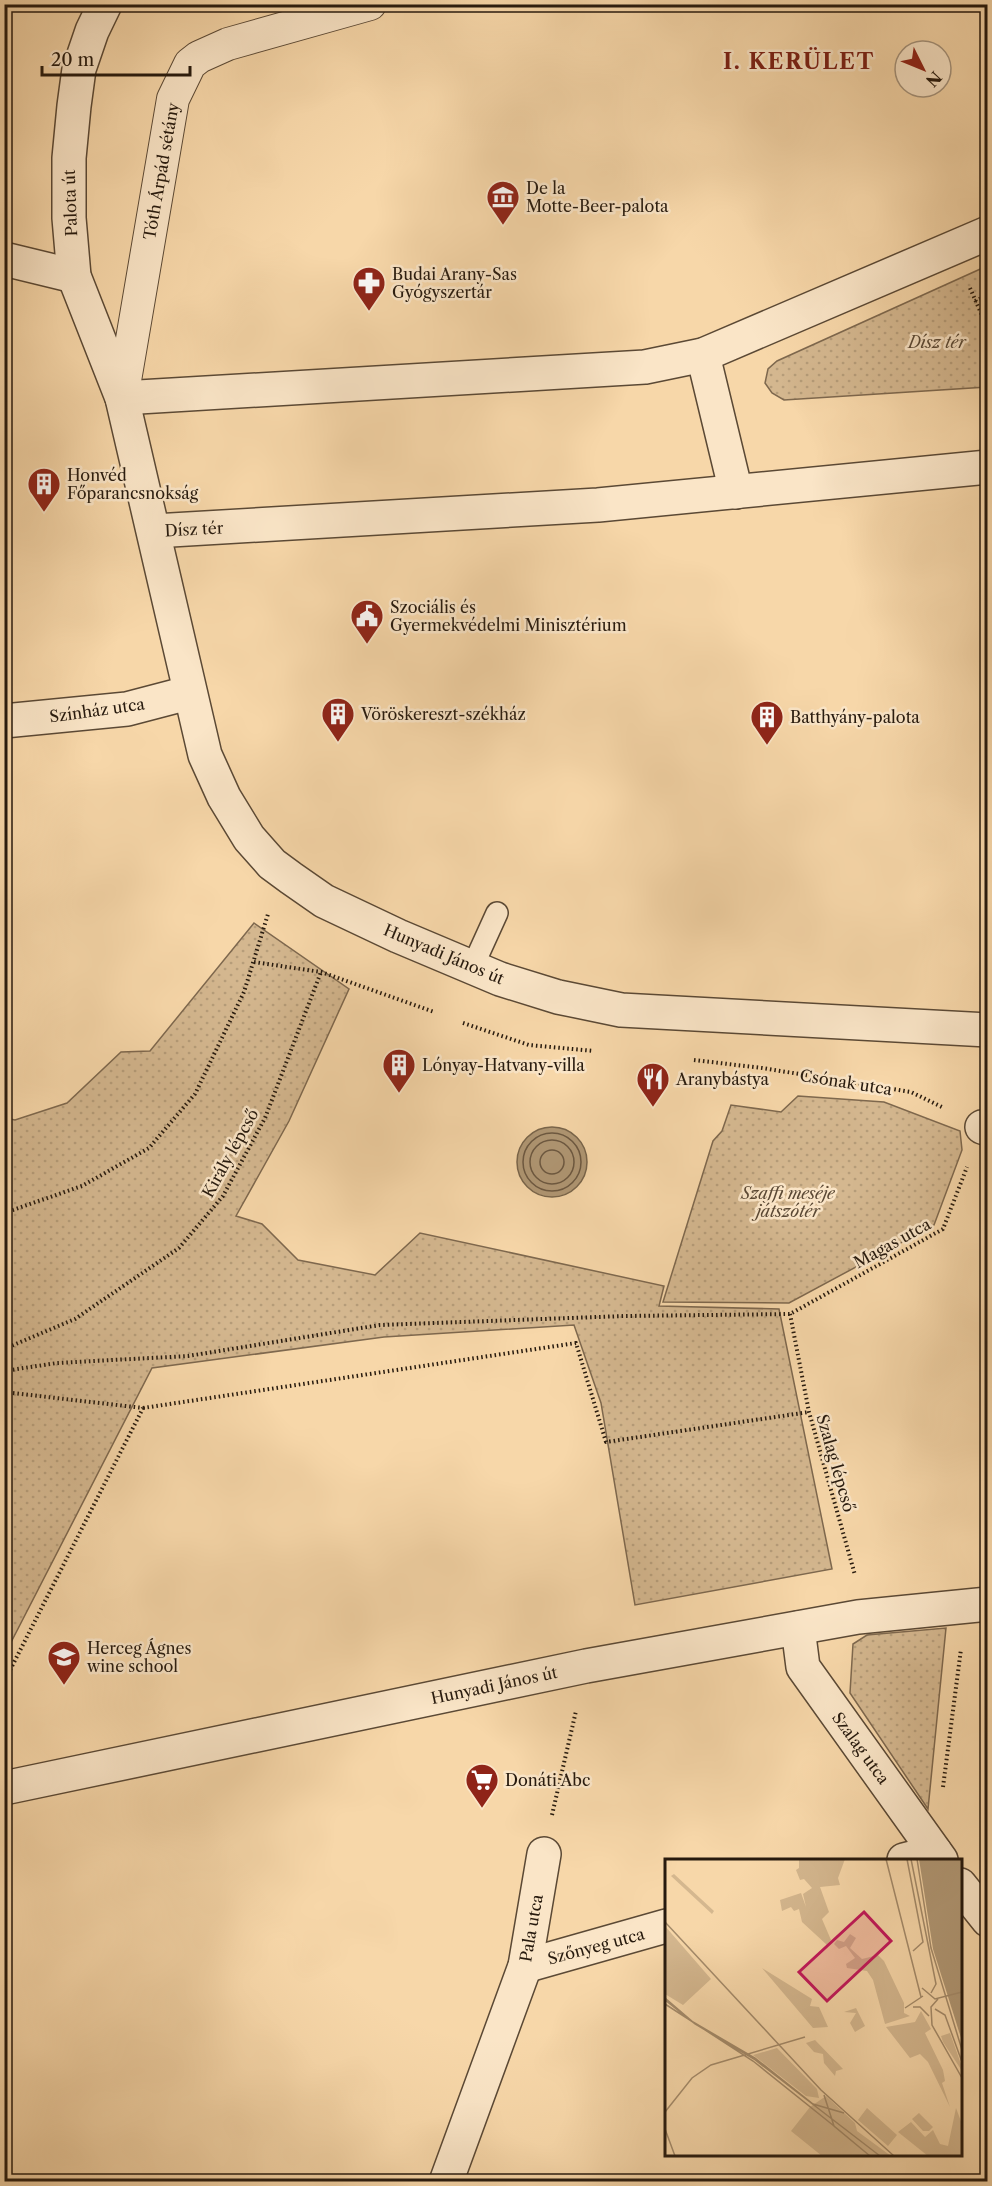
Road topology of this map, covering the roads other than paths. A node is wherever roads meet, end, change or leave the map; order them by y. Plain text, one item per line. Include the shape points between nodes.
1 (105, 4) edge
2 (370, 4) edge
3 (987, 233) edge
4 (4, 259) edge
5 (74, 276) junction
6 (703, 355) junction
7 (122, 398) junction
8 (987, 467) edge
9 (736, 492) junction
10 (154, 531) junction
11 (188, 693) junction
12 (4, 721) edge
13 (497, 913) dead end
14 (472, 968) junction
15 (987, 1029) edge
16 (977, 1604) edge
17 (798, 1628) junction
18 (4, 1788) edge
19 (926, 1852) edge
20 (544, 1854) road end
21 (962, 1888) edge
22 (987, 1920) edge
23 (665, 1926) edge
24 (525, 1966) junction
25 (446, 2181) edge

1 - 5 street, Palota út via 79,69 74,106 69,170
2 - 7 street, Tóth Árpád sétány via 228,44 190,64 173,99
3 - 6 street
4 - 5 street
5 - 7 street, Palota út
6 - 7 street via 645,367
6 - 9 street
7 - 10 street, Dísz tér
8 - 9 street, Dísz tér
9 - 10 street, Dísz tér via 508,512
10 - 11 street, Hunyadi János út
11 - 12 street, Színház utca via 127,709
11 - 14 street, Hunyadi János út via 205,755 224,797 249,838 272,864 324,901
13 - 14 lane
14 - 15 street, Hunyadi János út via 558,997 621,1010
16 - 17 street, Hunyadi János út
17 - 18 street, Hunyadi János út via 586,1666
17 - 19 street, Szalag utca via 803,1667
20 - 24 street, Pala utca
21 - 22 street
23 - 24 street, Szőnyeg utca
24 - 25 street, Pala utca

